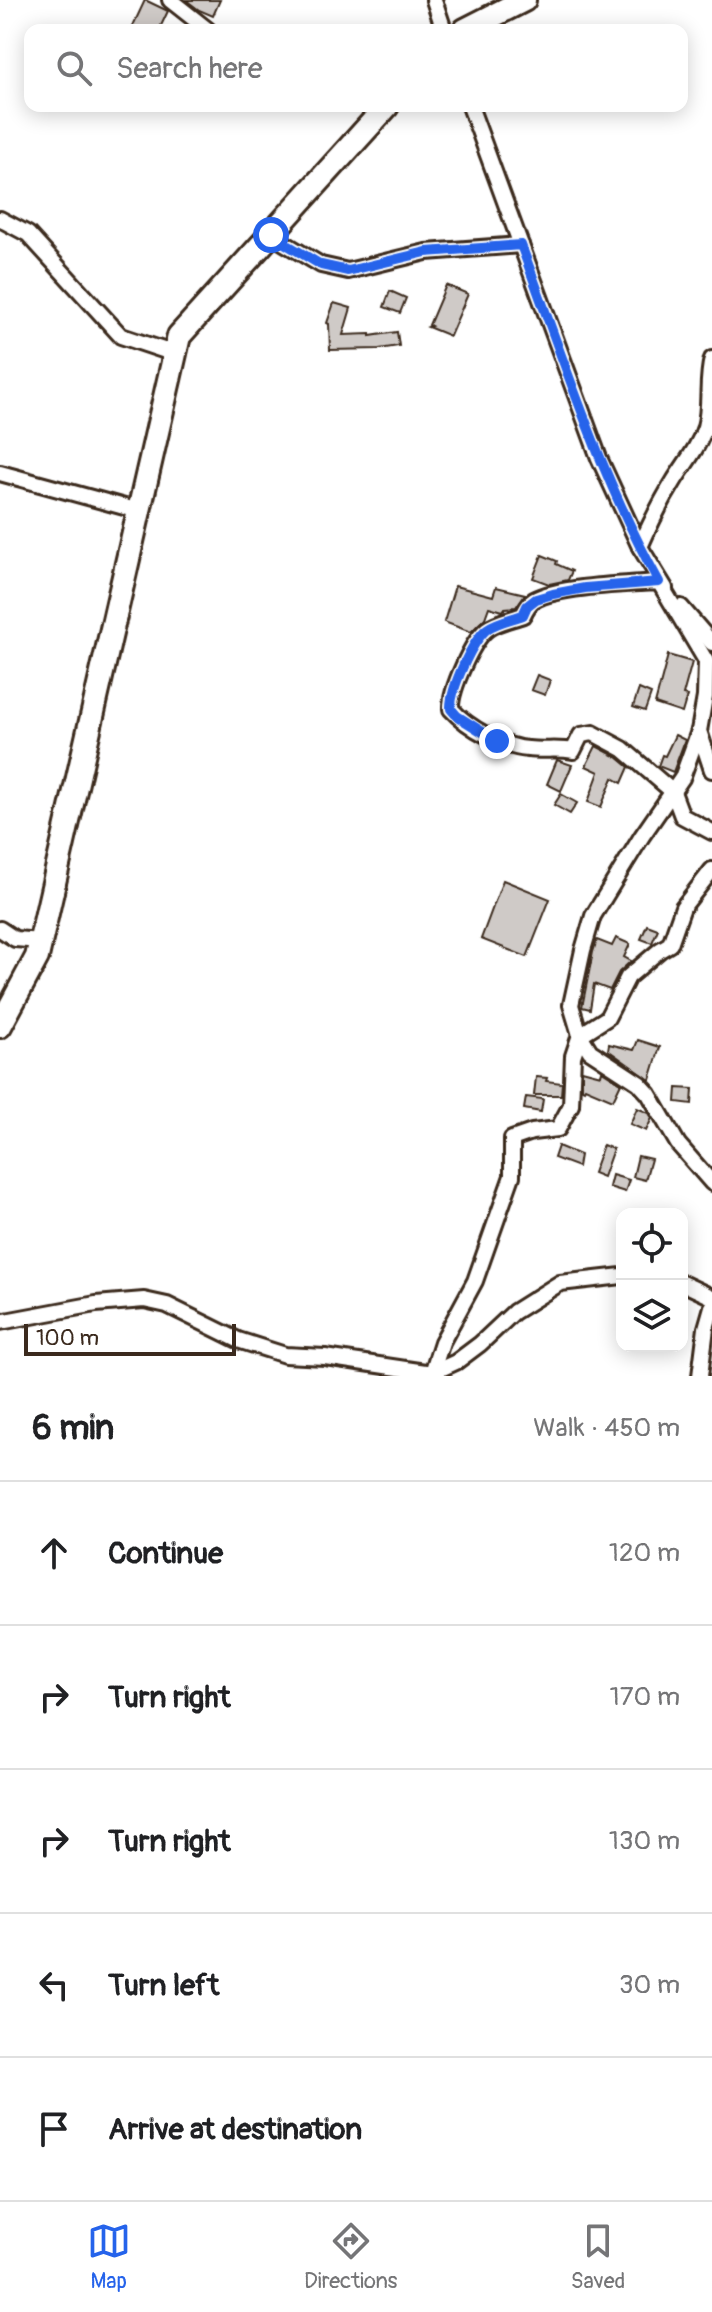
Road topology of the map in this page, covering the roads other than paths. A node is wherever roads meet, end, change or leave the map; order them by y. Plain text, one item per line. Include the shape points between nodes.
1 (170, 0) edge
2 (434, 0) edge
3 (524, 0) edge
4 (200, 24) edge
5 (442, 24) edge
6 (477, 24) edge
7 (382, 112) edge
8 (472, 112) edge
9 (0, 219) edge
10 (271, 235) junction
11 (521, 245) junction
12 (175, 354) junction
13 (712, 359) edge
14 (0, 473) edge
15 (139, 511) junction
16 (640, 547) junction
17 (659, 582) junction
18 (712, 643) edge
19 (699, 731) junction
20 (712, 770) edge
21 (673, 792) junction
22 (712, 832) edge
23 (712, 870) edge
24 (0, 929) edge
25 (41, 941) junction
26 (0, 1026) edge
27 (580, 1035) junction
28 (712, 1183) edge
29 (616, 1277) edge
30 (688, 1286) edge
31 (712, 1297) edge
32 (712, 1307) edge
33 (0, 1322) edge
34 (433, 1375) edge
35 (700, 1376) edge

1 - 4 street
2 - 5 street
3 - 6 main road
7 - 10 main road
8 - 11 street
9 - 12 street via 28,234 121,336
10 - 11 street via 321,265 348,271 426,252
10 - 12 main road via 179,336
11 - 16 street via 599,458
12 - 15 main road
13 - 16 street via 706,425
14 - 15 street
15 - 25 main road
16 - 17 street
17 - 18 street
17 - 19 street via 706,661
17 - 21 street via 585,588 536,599 523,615 487,629 466,660 450,700 457,716 497,741 526,749 573,751 581,735 593,733 623,749
19 - 20 street
19 - 21 street
21 - 22 street via 682,816
21 - 27 street via 593,916 571,1005
23 - 27 street via 683,907 670,944 628,977 607,1018
24 - 25 street via 15,939
25 - 26 main road
27 - 28 street via 590,1051 649,1094 678,1144
27 - 34 street via 573,1056 571,1105 558,1129 512,1139 512,1176 475,1281 442,1342
29 - 34 street via 560,1283
30 - 31 street
32 - 35 street
33 - 34 street via 144,1300 285,1355

